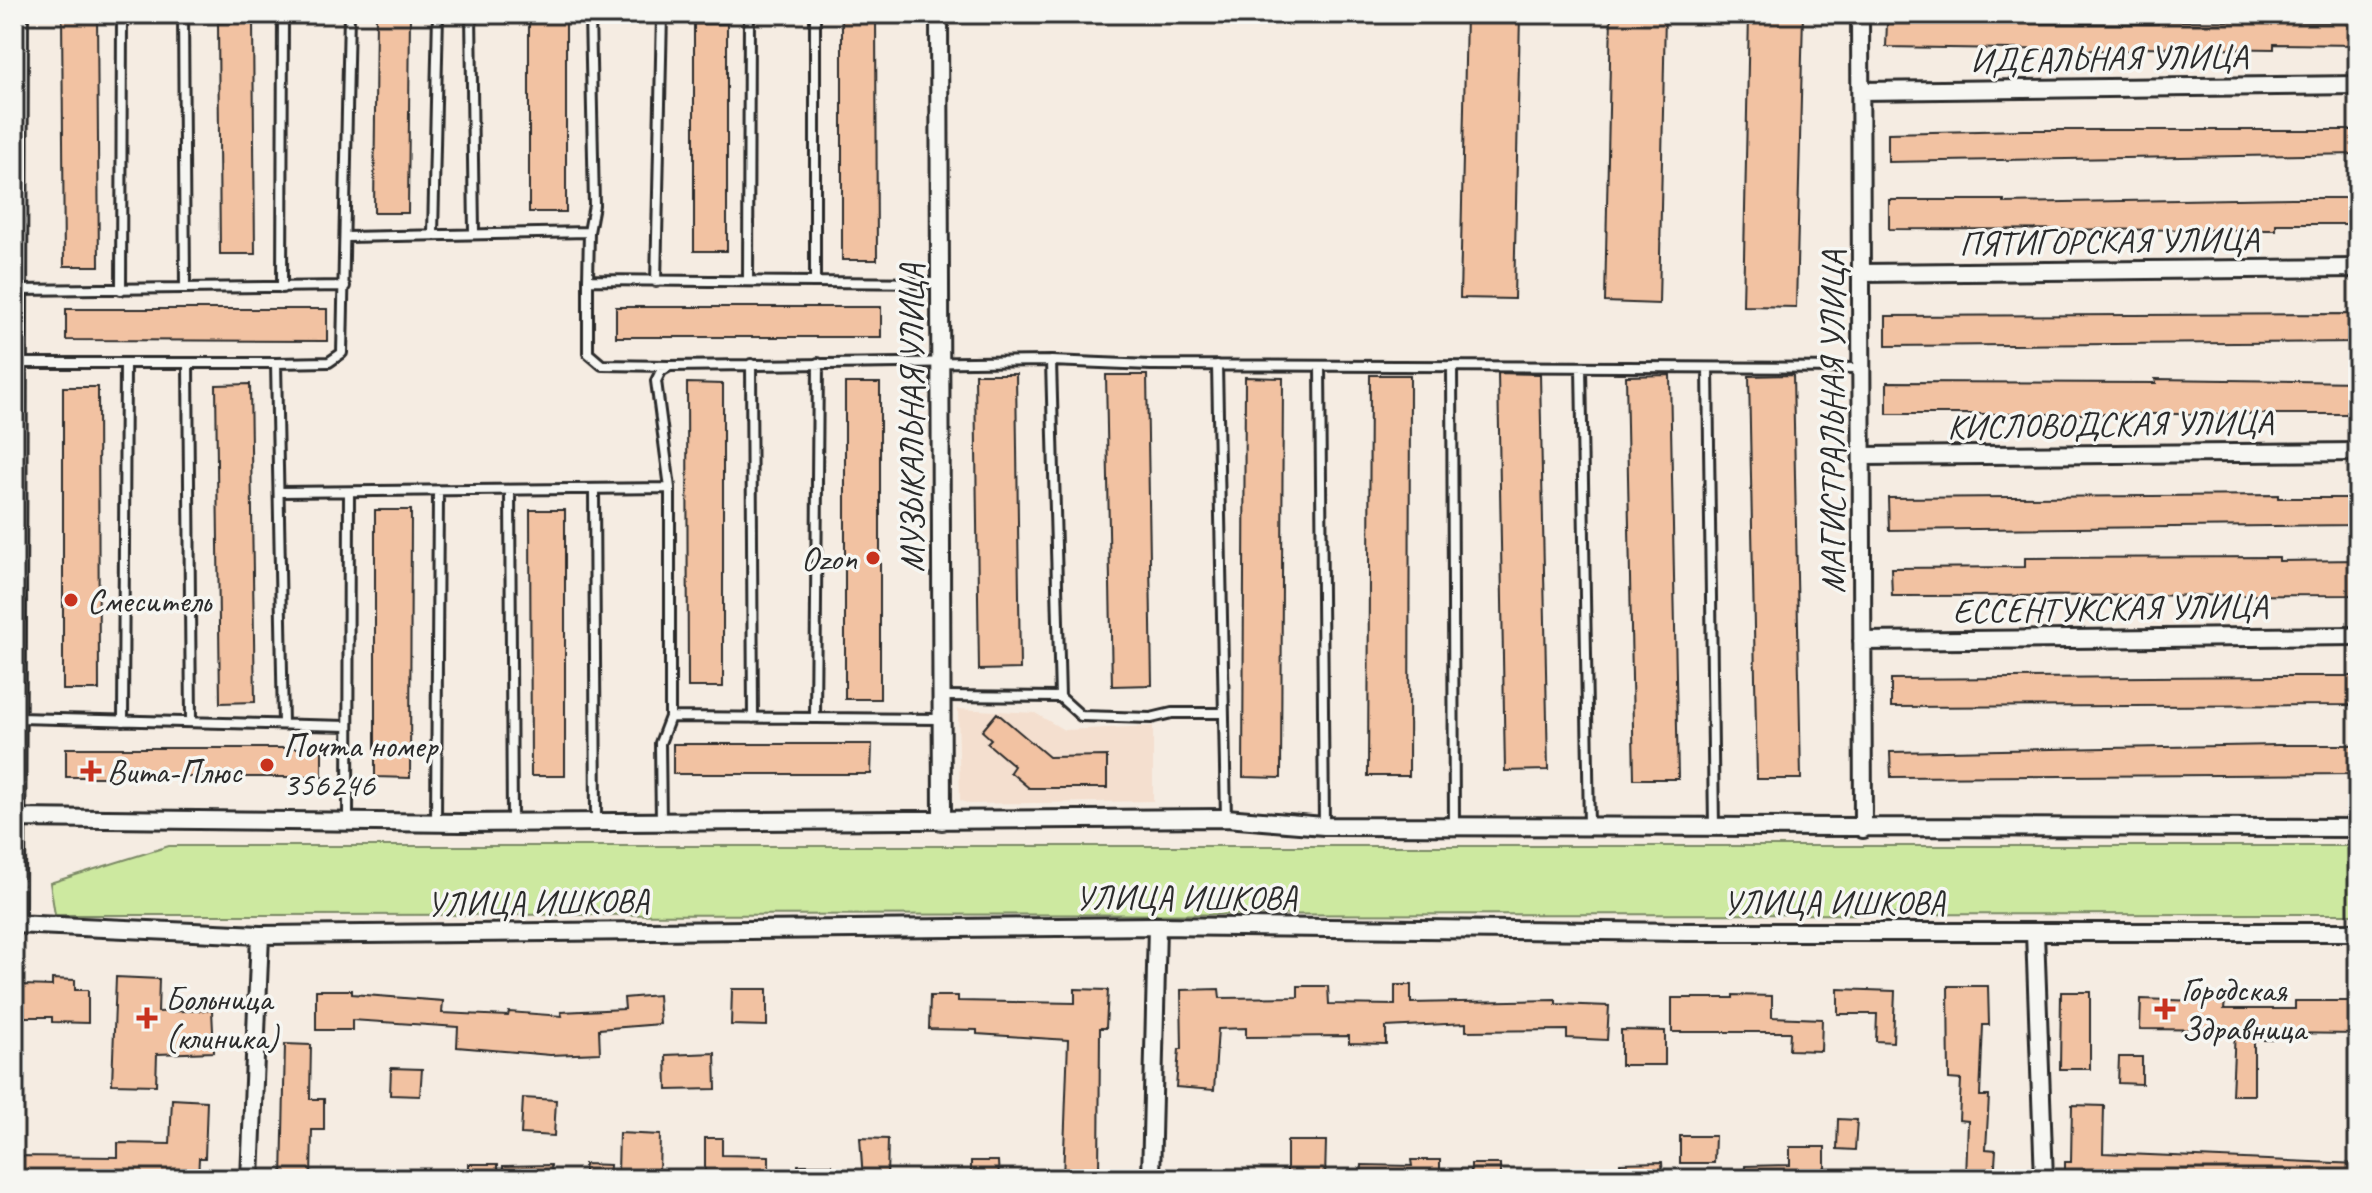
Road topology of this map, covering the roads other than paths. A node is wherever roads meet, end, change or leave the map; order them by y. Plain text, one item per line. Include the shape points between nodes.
1 (19, 14) edge
2 (122, 14) edge
3 (183, 14) edge
4 (283, 14) edge
5 (349, 14) edge
6 (438, 14) edge
7 (471, 14) edge
8 (590, 14) edge
9 (662, 14) edge
10 (749, 14) edge
11 (815, 14) edge
12 (939, 14) edge
13 (1860, 14) edge
14 (2358, 85) edge
15 (1861, 91) junction
16 (474, 232) junction
17 (589, 232) junction
18 (433, 234) junction
19 (347, 237) junction
20 (2358, 268) edge
21 (1861, 273) junction
22 (588, 280) junction
23 (748, 281) junction
24 (815, 281) junction
25 (656, 282) junction
26 (941, 283) junction
27 (345, 286) junction
28 (185, 288) junction
29 (282, 288) junction
30 (17, 290) junction
31 (121, 290) junction
32 (1051, 361) junction
33 (941, 362) junction
34 (19, 363) junction
35 (188, 363) junction
36 (276, 363) junction
37 (818, 363) junction
38 (125, 364) junction
39 (751, 364) junction
40 (1217, 365) junction
41 (670, 366) junction
42 (1320, 366) junction
43 (1452, 366) junction
44 (1581, 367) junction
45 (1708, 368) junction
46 (1862, 368) junction
47 (2358, 452) edge
48 (1862, 456) junction
49 (670, 488) junction
50 (594, 490) junction
51 (280, 492) junction
52 (349, 492) junction
53 (510, 492) junction
54 (438, 493) junction
55 (2358, 636) edge
56 (1862, 641) junction
57 (942, 696) junction
58 (1060, 697) junction
59 (1223, 713) junction
60 (670, 717) junction
61 (18, 718) junction
62 (753, 718) junction
63 (815, 718) junction
64 (941, 719) junction
65 (123, 721) junction
66 (191, 721) junction
67 (283, 724) junction
68 (348, 726) junction
69 (16, 818) junction
70 (1226, 818) junction
71 (942, 821) junction
72 (348, 822) junction
73 (436, 823) junction
74 (512, 823) junction
75 (596, 823) junction
76 (661, 823) junction
77 (1324, 826) junction
78 (1454, 827) junction
79 (1589, 828) junction
80 (2358, 828) edge
81 (1714, 829) junction
82 (1863, 829) junction
83 (15, 924) edge
84 (1157, 926) junction
85 (2358, 932) edge
86 (2035, 933) junction
87 (260, 935) junction
88 (250, 1179) edge
89 (1151, 1179) edge
90 (2044, 1179) edge

1 - 30 street
2 - 31 lane
3 - 28 lane
4 - 29 lane
5 - 19 lane
6 - 18 lane
7 - 16 lane
8 - 17 lane via 594,205
9 - 25 lane
10 - 23 lane
11 - 24 lane
12 - 26 street, МУЗЫКАЛЬНАЯ УЛИЦА
13 - 15 street, МАГИСТРАЛЬНАЯ УЛИЦА
14 - 15 street, ИДЕАЛЬНАЯ УЛИЦА
15 - 21 street, МАГИСТРАЛЬНАЯ УЛИЦА
16 - 17 lane
16 - 18 lane
17 - 22 lane
18 - 19 lane
19 - 27 lane
20 - 21 street, ПЯТИГОРСКАЯ УЛИЦА
21 - 46 street, МАГИСТРАЛЬНАЯ УЛИЦА
22 - 25 lane
22 - 41 lane via 588,353 602,365
23 - 24 lane
23 - 25 lane
24 - 26 lane
26 - 33 street, МУЗЫКАЛЬНАЯ УЛИЦА
27 - 29 lane
27 - 36 lane via 342,353 329,362
28 - 29 lane
28 - 31 lane
30 - 31 lane
30 - 34 street
32 - 33 lane
32 - 40 lane
32 - 58 lane
33 - 37 lane
33 - 57 street, МУЗЫКАЛЬНАЯ УЛИЦА
34 - 38 lane
34 - 61 street
35 - 36 lane
35 - 38 lane
35 - 66 lane
36 - 51 lane
37 - 39 lane
37 - 63 lane
38 - 65 lane
39 - 41 lane
39 - 62 lane
40 - 42 lane
40 - 59 lane
41 - 49 lane via 656,381
42 - 43 lane
42 - 77 lane
43 - 44 lane
43 - 78 lane
44 - 45 lane
44 - 79 lane
45 - 46 lane
45 - 81 lane
46 - 48 street, МАГИСТРАЛЬНАЯ УЛИЦА
47 - 48 street, КИСЛОВОДСКАЯ УЛИЦА
48 - 56 street, МАГИСТРАЛЬНАЯ УЛИЦА
49 - 50 lane
49 - 60 lane
50 - 53 lane
50 - 75 lane
51 - 52 lane
51 - 67 lane
52 - 54 lane
52 - 68 lane
53 - 54 lane
53 - 74 lane
54 - 73 lane
55 - 56 street, ЕССЕНТУКСКАЯ УЛИЦА
56 - 82 street, МАГИСТРАЛЬНАЯ УЛИЦА
57 - 58 lane
57 - 64 street, МУЗЫКАЛЬНАЯ УЛИЦА
58 - 59 lane via 1081,716
59 - 70 lane
60 - 62 lane
60 - 76 lane via 660,743
61 - 65 lane
61 - 69 street
62 - 63 lane
63 - 64 lane
64 - 71 street, МУЗЫКАЛЬНАЯ УЛИЦА
65 - 66 lane
66 - 67 lane
67 - 68 lane
68 - 72 lane
69 - 72 street
69 - 83 street
70 - 71 street
70 - 77 street
71 - 76 street
72 - 73 street
73 - 74 street
74 - 75 street
75 - 76 street
77 - 78 street
78 - 79 street
79 - 81 street
80 - 82 street
81 - 82 street
83 - 87 street, УЛИЦА ИШКОВА
84 - 86 street, УЛИЦА ИШКОВА
84 - 87 street, УЛИЦА ИШКОВА
84 - 89 street
85 - 86 street, УЛИЦА ИШКОВА
86 - 90 street
87 - 88 street

